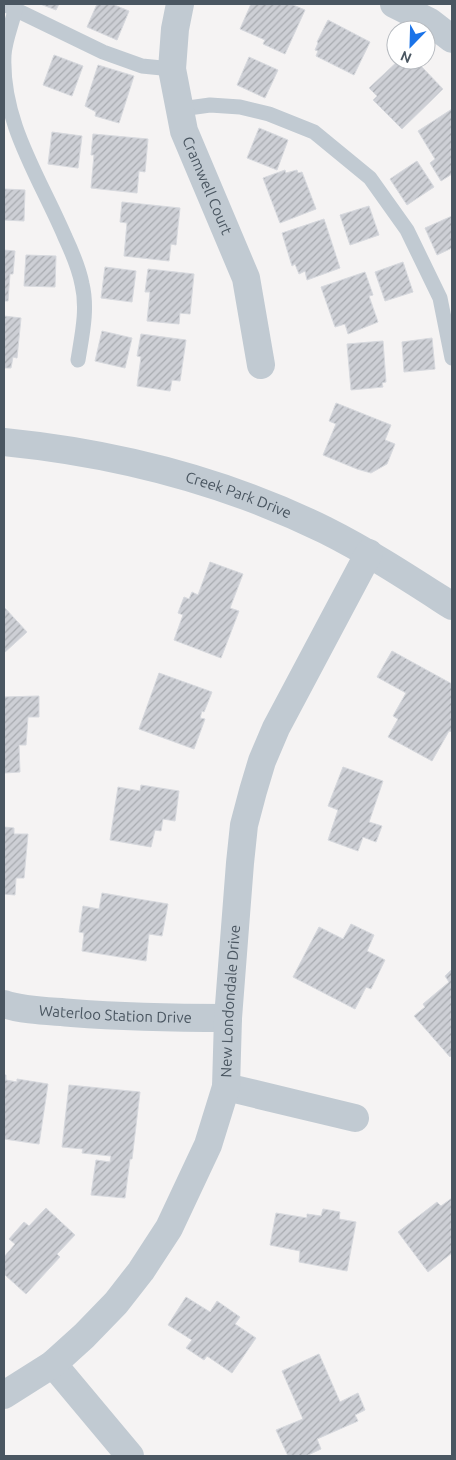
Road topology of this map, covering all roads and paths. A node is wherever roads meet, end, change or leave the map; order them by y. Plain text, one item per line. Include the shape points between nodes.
1 (180, 4) edge
2 (394, 4) edge
3 (9, 7) edge
4 (452, 39) edge
5 (172, 69) junction
6 (181, 109) junction
7 (452, 358) edge
8 (78, 360) dead end
9 (261, 365) dead end
10 (4, 442) edge
11 (369, 554) junction
12 (452, 606) edge
13 (4, 1004) edge
14 (228, 1018) junction
15 (226, 1088) junction
16 (355, 1118) dead end
17 (53, 1364) junction
18 (4, 1395) edge
19 (130, 1456) edge

1 - 5 street, Cramwell Court
2 - 4 street via 430,22
3 - 5 lane via 103,52 142,66
3 - 8 lane via 4,78 9,106 17,133 60,225 83,284 85,313
5 - 6 street, Cramwell Court
6 - 7 lane via 210,105 240,107 269,114 314,132 370,178 407,230 440,298
6 - 9 street, Cramwell Court via 184,130 246,278
10 - 11 street, Creek Park Drive via 120,459 205,483 276,509
11 - 12 street, Creek Park Drive
11 - 14 street, New Londondale Drive via 276,728 253,791 244,825
13 - 14 street, Waterloo Station Drive via 90,1014
14 - 15 street, New Londondale Drive
15 - 16 street
15 - 17 street, New Londondale Drive via 208,1145 169,1228 116,1302
17 - 18 street, New Londondale Drive
17 - 19 street

